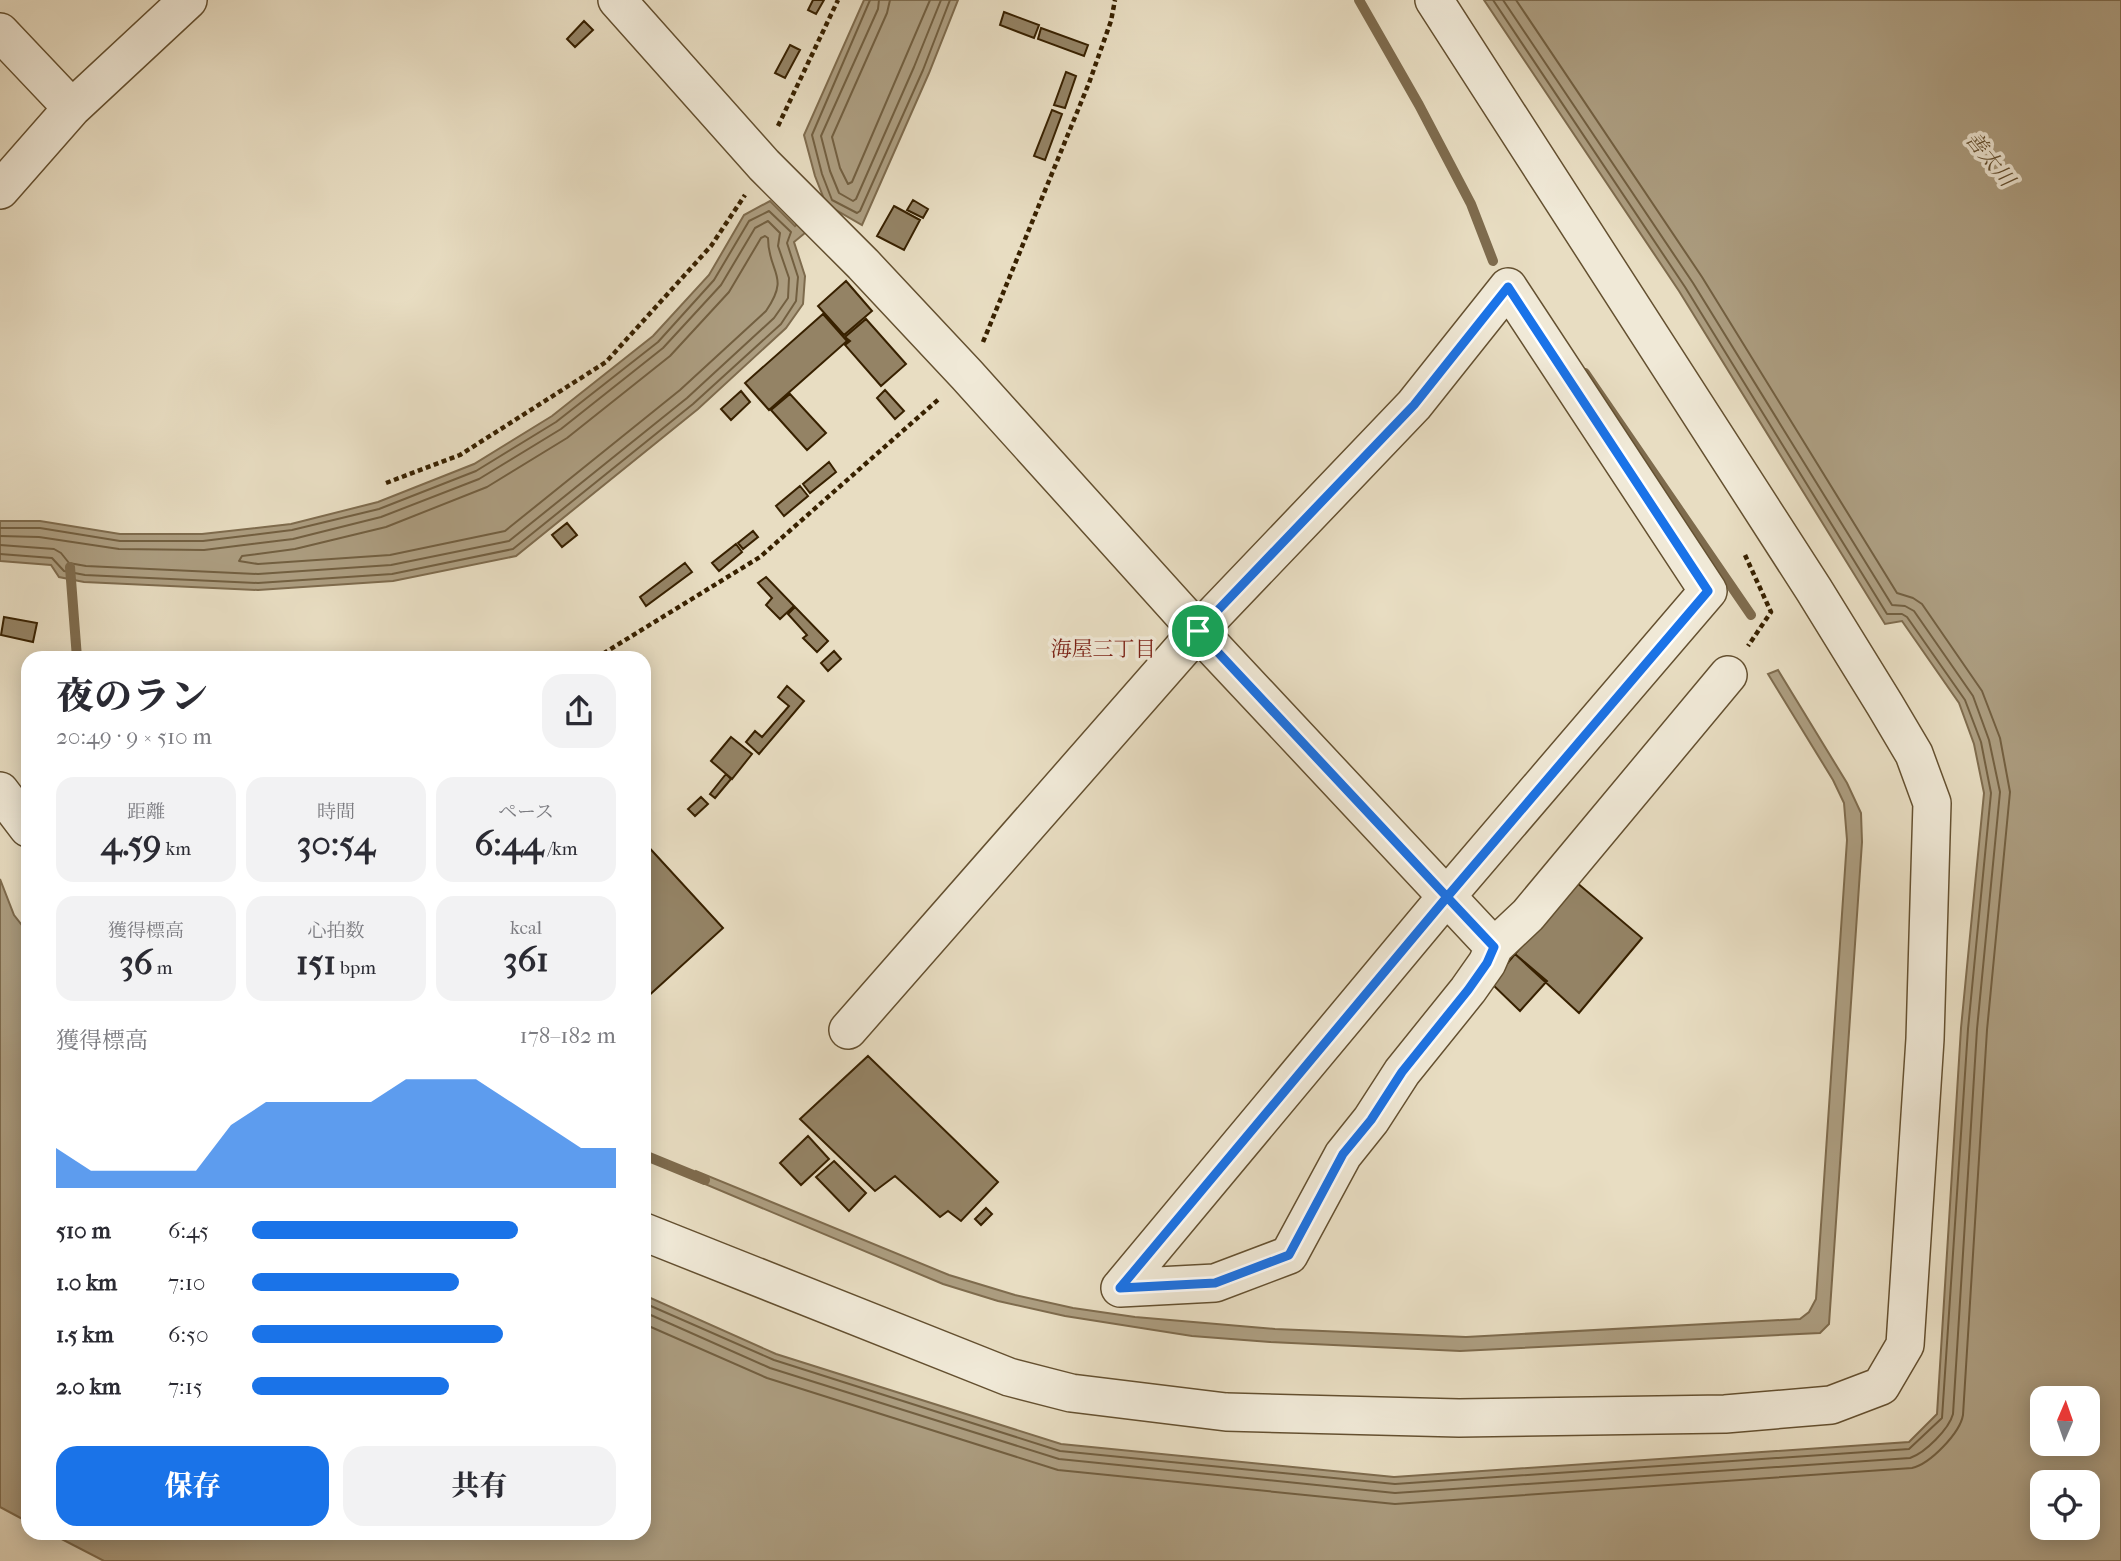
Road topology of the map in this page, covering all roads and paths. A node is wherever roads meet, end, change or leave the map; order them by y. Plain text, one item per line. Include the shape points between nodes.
1 (188, 0) edge
2 (617, 0) edge
3 (838, 0) edge
4 (1115, 0) edge
5 (1434, 0) edge
6 (0, 32) edge
7 (72, 108) junction
8 (763, 164) junction
9 (0, 190) edge
10 (967, 375) junction
11 (386, 483) dead end
12 (1743, 552) dead end
13 (1198, 631) junction
14 (607, 651) edge
15 (1728, 675) joint
16 (0, 791) edge
17 (21, 819) edge
18 (1447, 897) junction
19 (1494, 947) junction
20 (848, 1030) dead end
21 (651, 1235) edge

1 - 7 street
2 - 8 street
3 - 8 path
4 - 10 path via 1089,83
5 - 21 street via 1878,694 1914,754 1932,803 1924,1039 1905,1345 1881,1386 1831,1405 1725,1414 1432,1417 1226,1412 1135,1402 1071,1393 1009,1377
6 - 7 street
7 - 9 street
8 - 10 street
8 - 11 path via 711,246 606,362 460,456
10 - 13 street
10 - 14 path via 760,557
12 - 15 path via 1771,612
13 - 18 street
13 - 18 street via 1414,405 1508,287 1708,591
13 - 20 street
15 - 19 street via 1528,915
16 - 17 street
18 - 19 street
18 - 19 street via 1120,1288 1215,1283 1289,1255 1343,1154 1468,990

